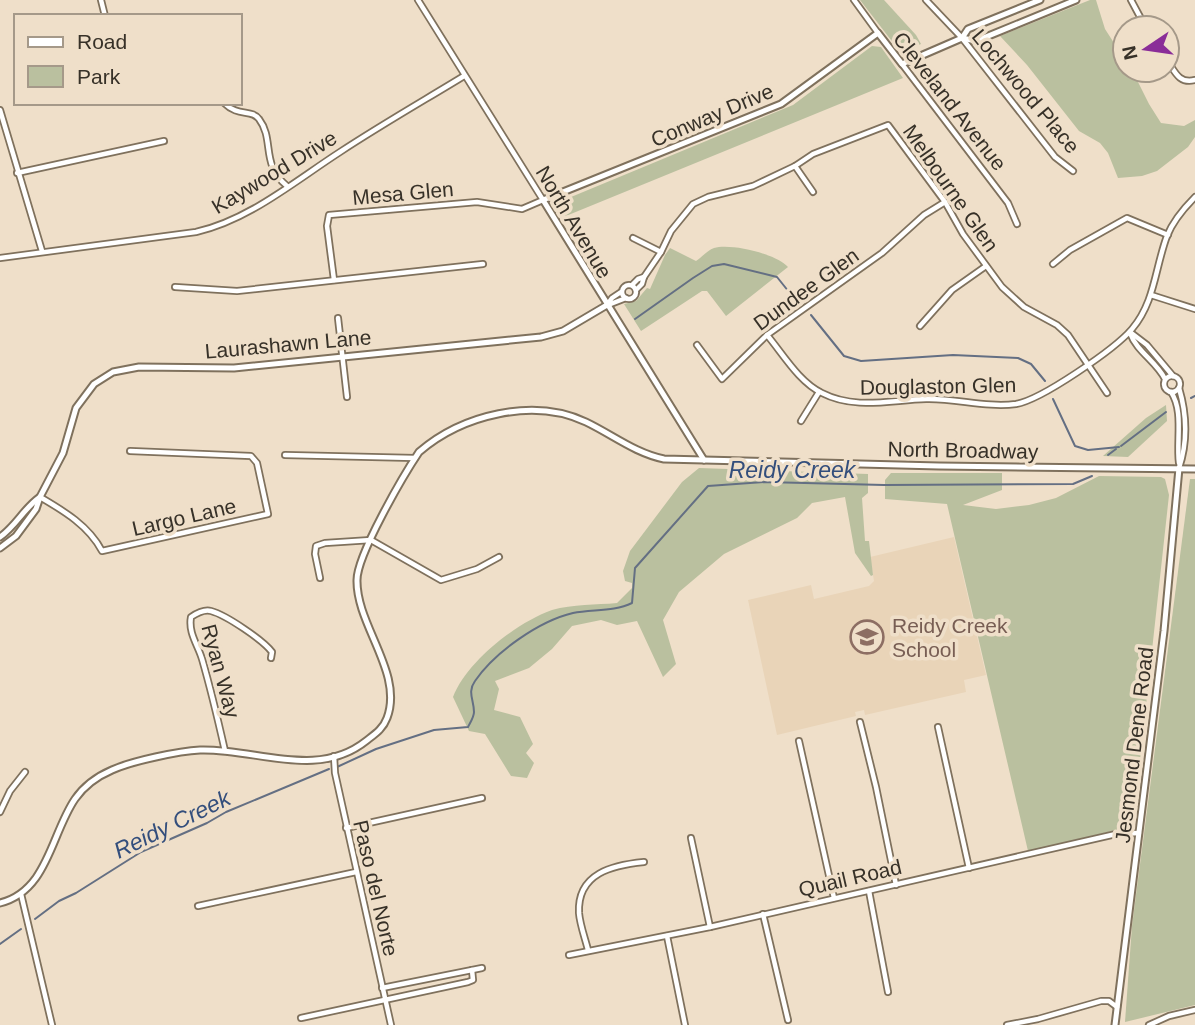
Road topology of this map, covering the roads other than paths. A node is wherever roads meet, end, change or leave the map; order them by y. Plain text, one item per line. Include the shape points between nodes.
1 (418, 0) edge
2 (853, 0) edge
3 (926, 0) edge
4 (1040, 0) edge
5 (1076, 0) edge
6 (878, 33) junction
7 (962, 38) junction
8 (902, 64) junction
9 (464, 76) junction
10 (227, 105) edge
11 (0, 110) edge
12 (164, 142) dead end
13 (795, 166) junction
14 (1073, 171) dead end
15 (18, 173) junction
16 (287, 186) junction
17 (813, 192) dead end
18 (1195, 197) edge
19 (544, 200) junction
20 (945, 202) junction
21 (1017, 224) dead end
22 (1168, 235) junction
23 (633, 238) dead end
24 (42, 251) junction
25 (661, 252) junction
26 (0, 257) edge
27 (483, 264) dead end
28 (1053, 264) dead end
29 (986, 266) junction
30 (334, 280) junction
31 (175, 287) dead end
32 (634, 287) junction
33 (621, 292) junction
34 (1151, 295) junction
35 (626, 298) junction
36 (607, 305) junction
37 (1195, 309) edge
38 (338, 318) dead end
39 (920, 326) dead end
40 (1130, 332) junction
41 (767, 335) junction
42 (697, 345) dead end
43 (343, 356) junction
44 (1087, 365) junction
45 (1172, 376) junction
46 (1165, 379) junction
47 (1179, 388) junction
48 (819, 392) junction
49 (1171, 392) junction
50 (1107, 393) dead end
51 (347, 397) dead end
52 (801, 421) dead end
53 (130, 451) dead end
54 (285, 455) dead end
55 (415, 458) junction
56 (704, 460) junction
57 (1179, 468) junction
58 (1195, 469) edge
59 (40, 497) junction
60 (0, 537) edge
61 (371, 540) junction
62 (0, 548) edge
63 (499, 557) dead end
64 (320, 578) dead end
65 (271, 658) dead end
66 (860, 722) dead end
67 (938, 727) dead end
68 (799, 741) dead end
69 (225, 752) junction
70 (334, 757) junction
71 (25, 772) dead end
72 (482, 799) dead end
73 (0, 812) edge
74 (346, 828) junction
75 (1139, 833) junction
76 (691, 838) dead end
77 (644, 862) dead end
78 (969, 868) junction
79 (356, 872) junction
80 (896, 884) junction
81 (869, 891) junction
82 (21, 894) junction
83 (834, 898) junction
84 (0, 903) edge
85 (198, 906) dead end
86 (763, 914) junction
87 (710, 928) junction
88 (667, 936) junction
89 (588, 950) junction
90 (569, 955) dead end
91 (482, 968) dead end
92 (472, 970) junction
93 (382, 988) junction
94 (888, 992) dead end
95 (385, 999) junction
96 (1117, 1007) junction
97 (1195, 1010) edge
98 (301, 1018) dead end
99 (788, 1020) dead end
100 (52, 1025) edge
101 (391, 1025) edge
102 (685, 1025) edge
103 (1007, 1025) edge
104 (1115, 1025) edge
105 (1149, 1025) edge

1 - 9 street, North Avenue
2 - 6 street, Cleveland Avenue
3 - 7 street, Lochwood Place
4 - 7 street via 968,29
5 - 7 street via 976,41
6 - 8 street, Cleveland Avenue
6 - 19 street, Conway Drive via 781,104
7 - 8 street
7 - 14 street, Lochwood Place via 1055,157
8 - 21 street, Cleveland Avenue via 1008,203
9 - 16 street, Kaywood Drive
9 - 19 street, North Avenue
10 - 16 street via 260,120 270,163
11 - 15 street
12 - 15 street
13 - 17 street
13 - 20 street, Melbourne Glen via 813,154 888,125
13 - 25 street, Melbourne Glen via 753,186 693,204
15 - 24 street
16 - 24 street, Kaywood Drive via 212,228
18 - 22 street, Douglaston Glen
19 - 30 street, Mesa Glen via 522,209 477,202 329,215
19 - 36 street, North Avenue
20 - 29 street, Melbourne Glen
20 - 41 street, Dundee Glen
22 - 28 street via 1127,218
22 - 34 street, Douglaston Glen
23 - 25 street
24 - 26 street, Kaywood Drive
25 - 32 street, Melbourne Glen
27 - 30 street
29 - 39 street via 943,298
29 - 44 street, Melbourne Glen via 1015,300 1068,335
30 - 31 street via 237,291
32 - 33 street, Melbourne Glen via 625,285
32 - 35 street, Melbourne Glen via 633,298
33 - 35 street
33 - 36 street, Melbourne Glen
34 - 37 street
34 - 40 street, Douglaston Glen
35 - 36 street, Melbourne Glen
36 - 43 street, Laurashawn Lane via 563,331 541,337
36 - 56 street, North Avenue
38 - 43 street
40 - 44 street, Douglaston Glen
40 - 45 street
40 - 46 street via 1134,344
41 - 42 street, Dundee Glen via 722,379
41 - 48 street, Douglaston Glen
43 - 51 street
43 - 59 street, Laurashawn Lane via 234,368 139,367 113,372 94,384 76,408 63,453
44 - 48 street, Douglaston Glen via 1018,404 927,399 849,403
44 - 50 street, Melbourne Glen
45 - 46 street
45 - 47 street via 1179,379
46 - 49 street via 1165,388
47 - 49 street
47 - 57 street via 1186,425
48 - 52 street
49 - 57 street via 1178,419
53 - 59 street, Largo Lane via 251,456 257,463 268,514 102,551 90,533
54 - 55 street
55 - 56 street, North Broadway via 432,441 467,424 493,415 535,411 569,416 649,456
55 - 61 street, North Broadway
56 - 57 street, North Broadway
57 - 58 street, North Broadway
57 - 75 street, Jesmond Dene Road
59 - 60 street, Laurashawn Lane
59 - 62 street, Laurashawn Lane via 30,520
61 - 63 street via 441,580
61 - 64 street via 316,546
61 - 70 street, North Broadway via 359,565 357,589 389,682 389,711 379,731
65 - 69 street, Ryan Way via 269,648 252,634 217,614 201,611 191,617 190,628 201,654
66 - 80 street
67 - 78 street
68 - 83 street
69 - 70 street, North Broadway via 291,760
69 - 82 street, North Broadway via 181,752 118,768 89,784 75,800 42,869
70 - 74 street, Paso del Norte
71 - 73 street
72 - 74 street
74 - 79 street, Paso del Norte
75 - 78 street, Quail Road via 1116,834
75 - 96 street, Jesmond Dene Road
76 - 87 street
77 - 89 street via 609,867 583,890 579,914
78 - 80 street, Quail Road
79 - 85 street
79 - 93 street, Paso del Norte
80 - 81 street, Quail Road
81 - 83 street, Quail Road
81 - 94 street
82 - 84 street, North Broadway
82 - 100 street
83 - 86 street, Quail Road
86 - 87 street, Quail Road
86 - 99 street
87 - 88 street, Quail Road
88 - 89 street, Quail Road
88 - 102 street
89 - 90 street, Quail Road
91 - 92 street
92 - 93 street
92 - 95 street via 468,982
93 - 95 street, Paso del Norte
95 - 98 street
95 - 101 street, Paso del Norte
96 - 103 street via 1101,1001
96 - 104 street, Jesmond Dene Road
97 - 105 street

